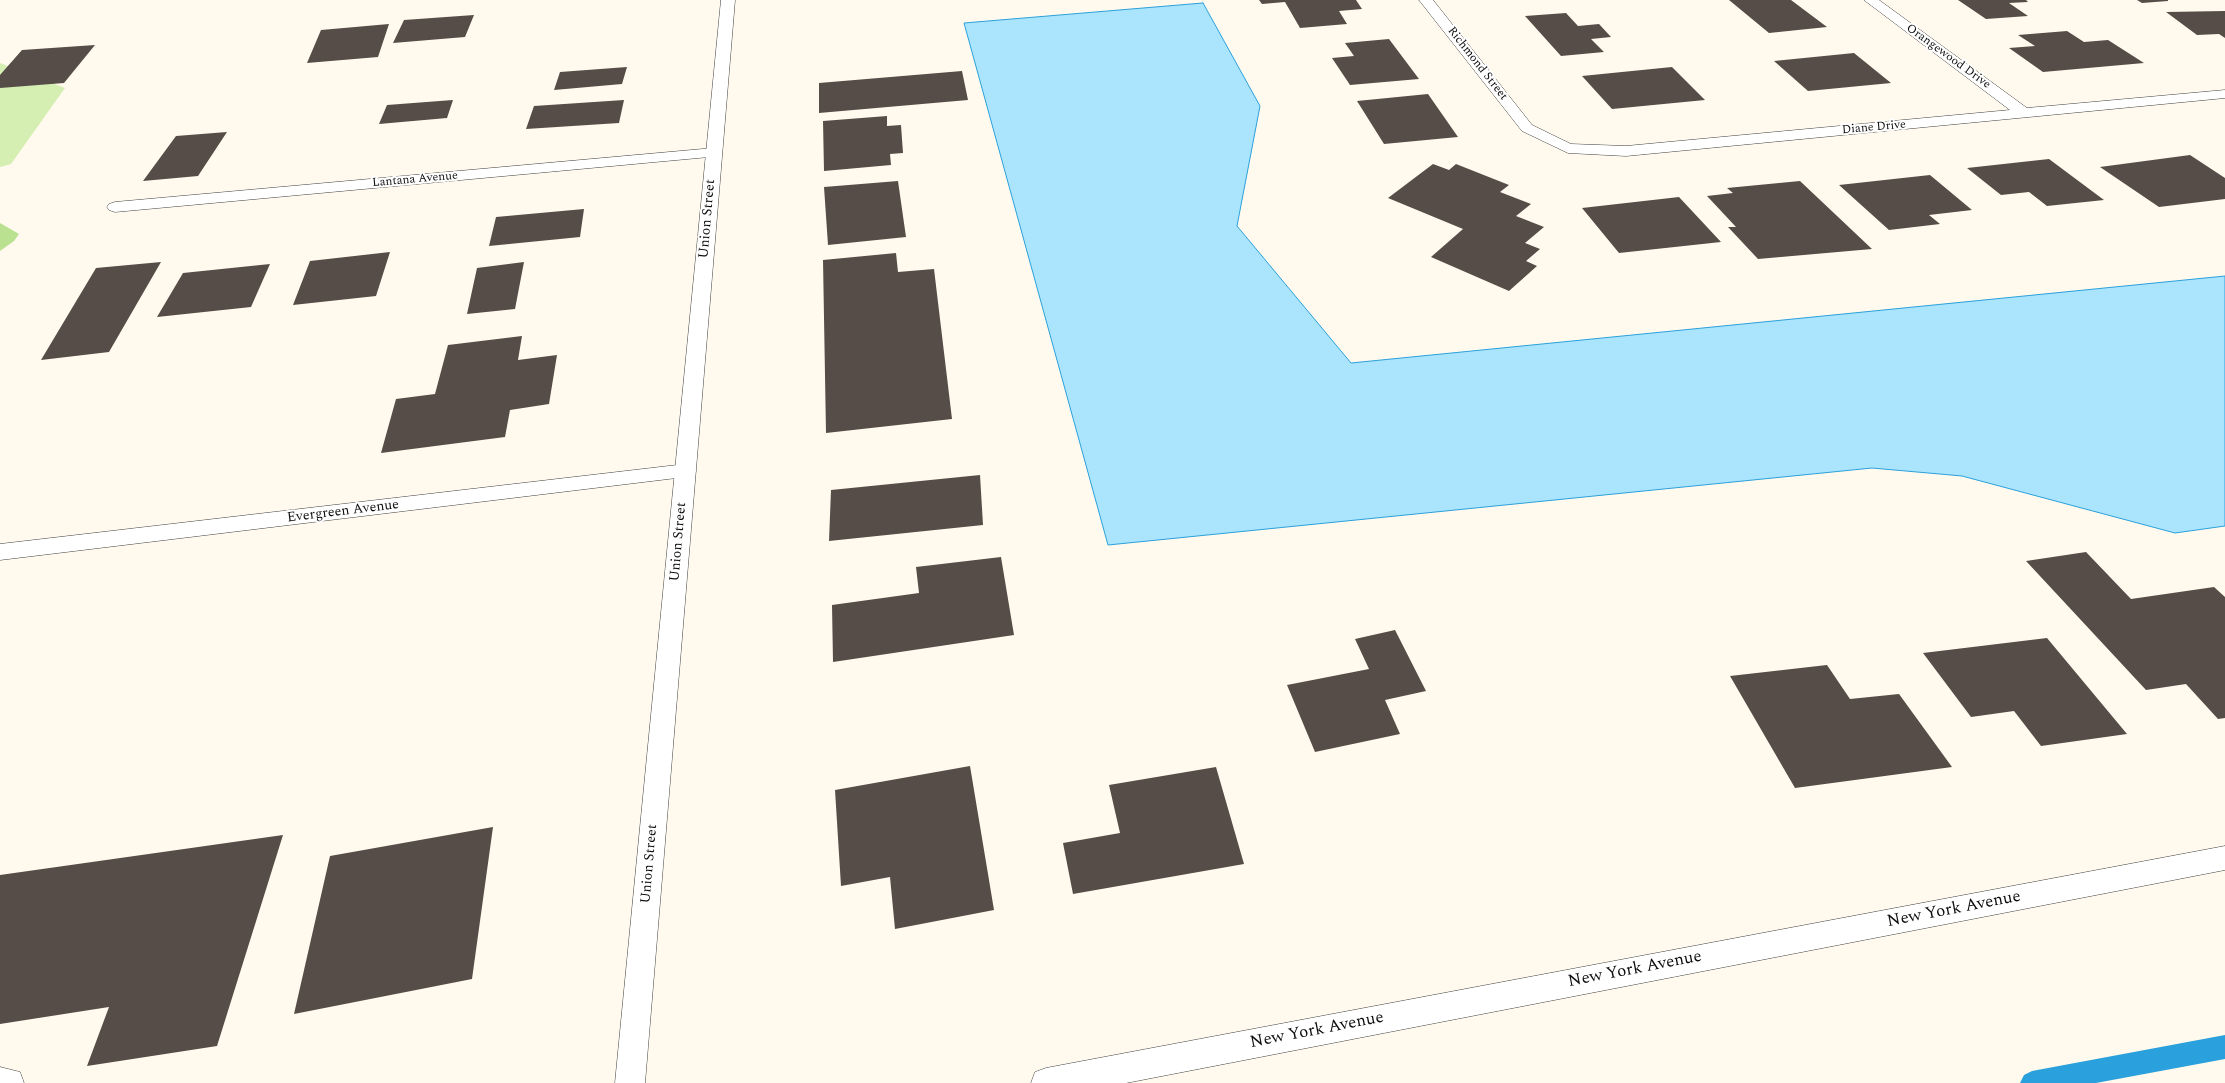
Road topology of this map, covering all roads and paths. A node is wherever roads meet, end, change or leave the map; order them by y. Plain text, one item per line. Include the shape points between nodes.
1 (728, 0) edge
2 (1426, 0) edge
3 (1871, 0) edge
4 (2225, 94) edge
5 (2025, 114) junction
6 (1527, 128) joint
7 (714, 153) junction
8 (115, 207) dead end
9 (686, 471) junction
10 (0, 552) edge
11 (2225, 858) edge
12 (0, 1082) edge
13 (9, 1083) edge
14 (630, 1083) edge
15 (1046, 1083) edge

1 - 7 street, Union Street
2 - 6 street, Richmond Street
3 - 5 street, Orangewood Drive
4 - 5 street, Diane Drive
5 - 6 street, Diane Drive via 1626,152 1568,148
7 - 8 street, Lantana Avenue
7 - 9 street, Union Street
9 - 10 street, Evergreen Avenue
9 - 14 street, Union Street
11 - 15 street, New York Avenue
12 - 13 street

